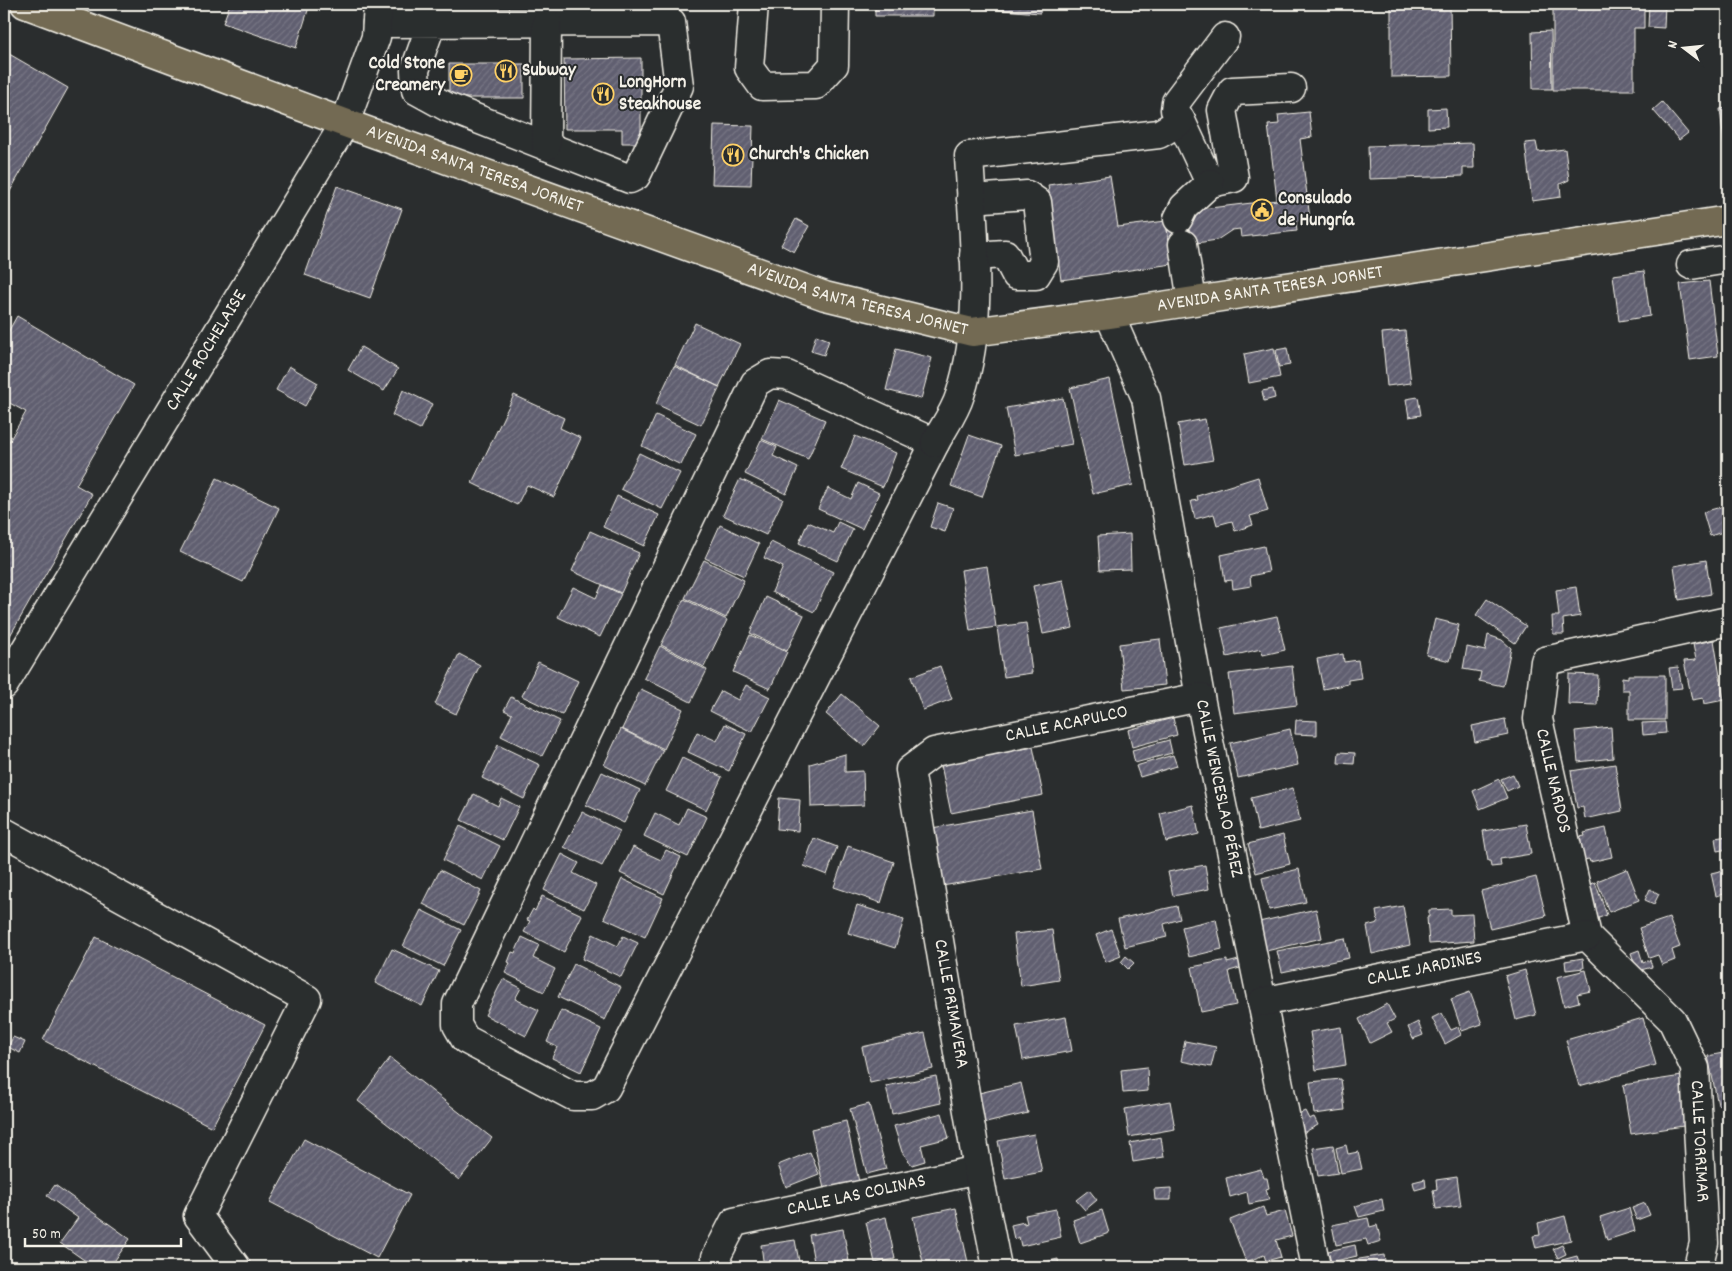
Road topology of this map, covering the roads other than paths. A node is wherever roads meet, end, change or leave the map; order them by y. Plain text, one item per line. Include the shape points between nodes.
1 (25, 4) edge
2 (754, 4) edge
3 (835, 4) edge
4 (378, 13) edge
5 (432, 22) junction
6 (547, 22) junction
7 (1225, 37) dead end
8 (1291, 88) dead end
9 (1181, 121) junction
10 (345, 123) junction
11 (546, 146) junction
12 (1210, 183) junction
13 (971, 199) junction
14 (1728, 220) edge
15 (974, 256) junction
16 (1728, 258) edge
17 (1691, 265) dead end
18 (1192, 301) junction
19 (1109, 314) junction
20 (972, 332) junction
21 (935, 443) junction
22 (1728, 621) edge
23 (4, 686) edge
24 (1200, 697) junction
25 (934, 752) joint
26 (4, 832) edge
27 (1587, 936) junction
28 (1262, 1002) junction
29 (978, 1170) junction
30 (236, 1267) edge
31 (719, 1267) edge
32 (997, 1267) edge
33 (1316, 1267) edge
34 (1698, 1267) edge

1 - 10 main road, AVENIDA SANTA TERESA JORNET
2 - 3 street via 749,68 762,86 816,85 834,66
4 - 5 street
4 - 10 street, CALLE ROCHELAISE via 376,37
5 - 6 street
5 - 11 street via 415,70 416,90 447,107
6 - 11 street
6 - 11 street via 670,22 679,86 636,176 630,179
7 - 9 street via 1176,102 1175,110
8 - 12 street via 1232,91 1222,110 1234,178
9 - 12 street
9 - 13 street via 1159,134 969,156
10 - 20 main road, AVENIDA SANTA TERESA JORNET via 825,296
10 - 23 street, CALLE ROCHELAISE
12 - 18 street via 1184,207 1180,232
13 - 15 street
13 - 15 street via 1027,195 1037,202 1044,262 1036,275 1016,275 1005,254
14 - 18 main road, AVENIDA SANTA TERESA JORNET
15 - 20 street
16 - 17 street
18 - 19 main road, AVENIDA SANTA TERESA JORNET
19 - 20 main road, AVENIDA SANTA TERESA JORNET
19 - 24 street, CALLE WENCESLAO PÉREZ via 1146,398
20 - 21 street via 960,397
21 - 21 street via 606,1088 592,1096 573,1096 465,1039 457,1025 457,1004 755,383 770,374 787,375
22 - 27 street, CALLE NARDOS via 1545,661 1538,720
24 - 25 street, CALLE ACAPULCO
24 - 28 street, CALLE WENCESLAO PÉREZ
25 - 29 street, CALLE PRIMAVERA via 910,770
26 - 30 street via 307,999 198,1216
27 - 28 street, CALLE JARDINES
27 - 34 street, CALLE TORRIMAR via 1672,1020 1695,1068 1704,1243
28 - 33 street, CALLE WENCESLAO PÉREZ
29 - 31 street, CALLE LAS COLINAS via 734,1222 716,1257
29 - 32 street, CALLE PRIMAVERA

